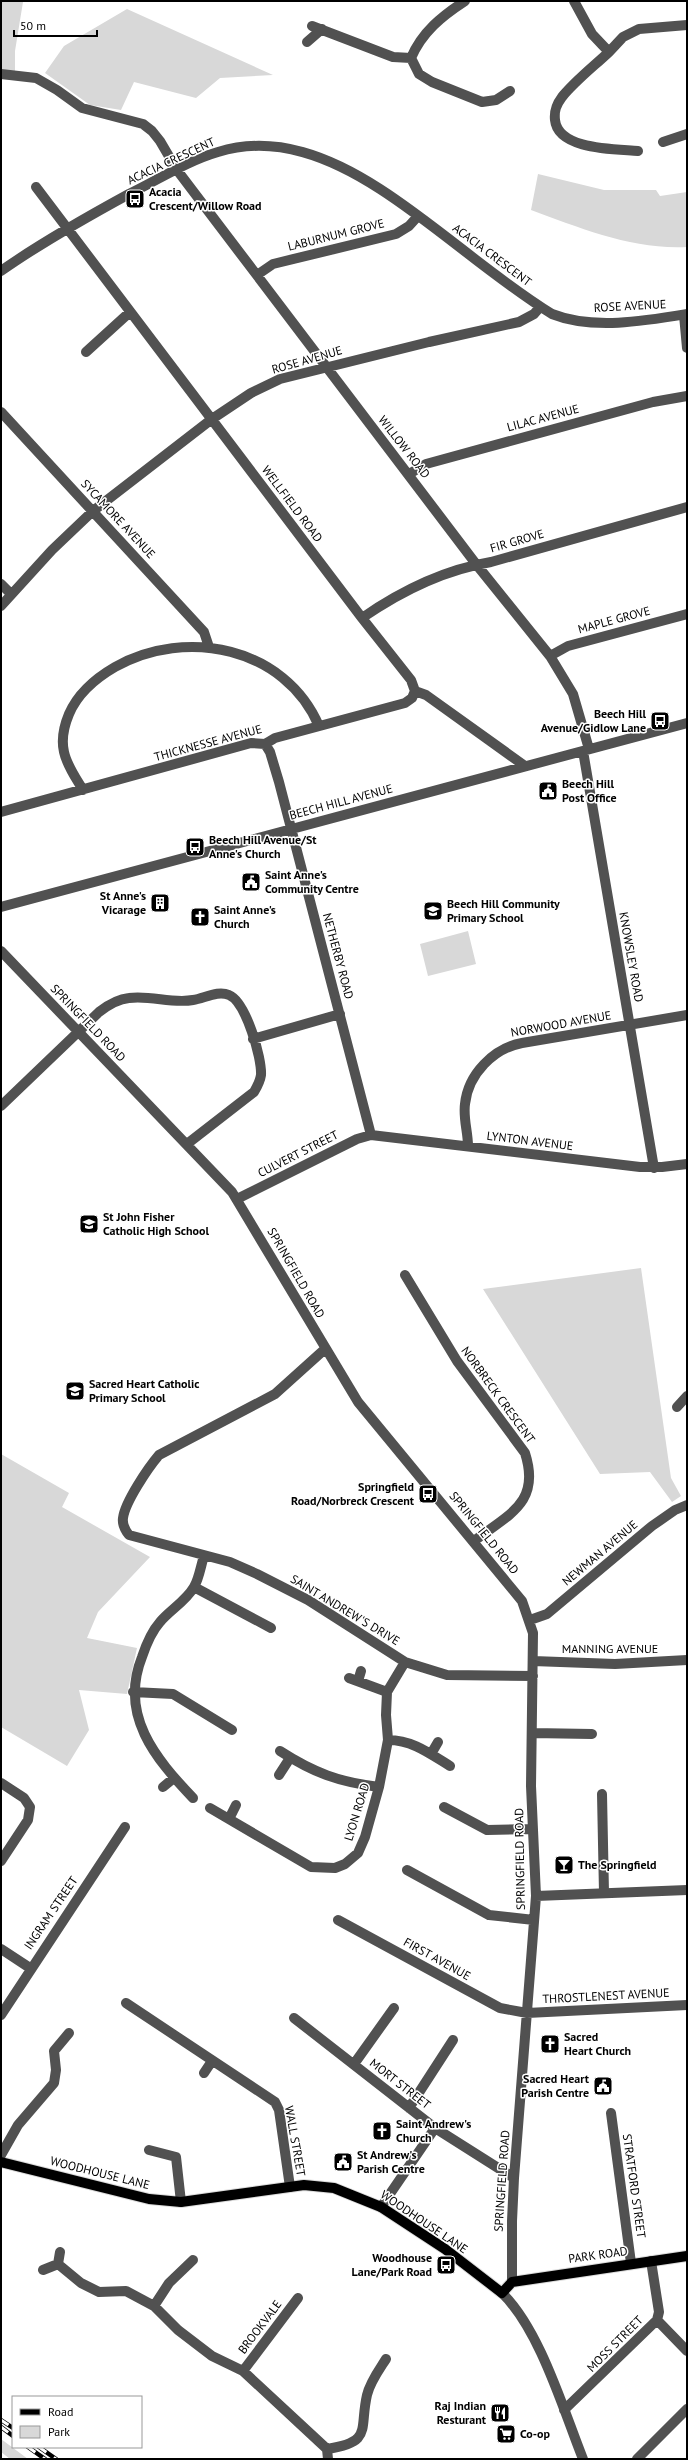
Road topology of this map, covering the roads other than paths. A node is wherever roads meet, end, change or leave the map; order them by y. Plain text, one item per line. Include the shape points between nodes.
1 (574, 1) edge
2 (460, 2) edge
3 (687, 25) edge
4 (307, 42) dead end
5 (609, 52) junction
6 (411, 58) junction
7 (1, 74) edge
8 (510, 91) dead end
9 (687, 134) edge
10 (663, 142) dead end
11 (638, 151) dead end
12 (177, 170) junction
13 (36, 187) dead end
14 (418, 216) junction
15 (66, 228) junction
16 (1, 271) edge
17 (257, 275) junction
18 (540, 306) junction
19 (130, 312) junction
20 (686, 314) edge
21 (687, 348) edge
22 (86, 352) dead end
23 (326, 367) junction
24 (687, 396) edge
25 (1, 412) edge
26 (212, 419) junction
27 (409, 474) junction
28 (687, 508) edge
29 (93, 511) junction
30 (476, 564) junction
31 (1, 584) edge
32 (11, 594) junction
33 (1, 606) edge
34 (687, 614) edge
35 (362, 618) junction
36 (209, 647) junction
37 (550, 656) junction
38 (415, 691) junction
39 (687, 723) edge
40 (319, 726) junction
41 (265, 744) junction
42 (586, 750) junction
43 (525, 766) junction
44 (83, 790) junction
45 (1, 812) edge
46 (290, 829) junction
47 (1, 907) edge
48 (1, 951) edge
49 (340, 1014) junction
50 (687, 1015) edge
51 (630, 1025) junction
52 (80, 1032) junction
53 (253, 1039) junction
54 (1, 1106) edge
55 (371, 1135) junction
56 (187, 1144) junction
57 (468, 1146) junction
58 (687, 1164) edge
59 (654, 1168) junction
60 (237, 1199) junction
61 (405, 1274) dead end
62 (325, 1348) junction
63 (687, 1396) edge
64 (677, 1407) dead end
65 (687, 1505) edge
66 (474, 1541) junction
67 (204, 1556) junction
68 (194, 1587) junction
69 (530, 1620) junction
70 (271, 1628) dead end
71 (687, 1660) edge
72 (533, 1661) junction
73 (405, 1662) junction
74 (533, 1676) junction
75 (356, 1677) dead end
76 (133, 1692) junction
77 (388, 1692) junction
78 (232, 1730) dead end
79 (532, 1732) junction
80 (592, 1734) dead end
81 (388, 1740) junction
82 (438, 1742) dead end
83 (280, 1751) dead end
84 (431, 1754) junction
85 (290, 1758) junction
86 (450, 1766) dead end
87 (279, 1775) dead end
88 (174, 1778) junction
89 (1, 1783) edge
90 (163, 1787) dead end
91 (379, 1787) junction
92 (602, 1794) dead end
93 (193, 1798) dead end
94 (236, 1805) dead end
95 (444, 1806) dead end
96 (210, 1808) dead end
97 (229, 1819) junction
98 (125, 1827) dead end
99 (532, 1829) junction
100 (1, 1862) edge
101 (407, 1870) dead end
102 (687, 1890) edge
103 (604, 1893) junction
104 (536, 1896) junction
105 (338, 1920) dead end
106 (534, 1920) junction
107 (1, 1949) edge
108 (30, 1968) junction
109 (126, 2003) dead end
110 (687, 2005) edge
111 (394, 2008) dead end
112 (527, 2013) junction
113 (1, 2015) edge
114 (294, 2018) dead end
115 (69, 2033) dead end
116 (453, 2040) dead end
117 (212, 2061) junction
118 (354, 2064) junction
119 (204, 2073) dead end
120 (409, 2108) junction
121 (611, 2112) dead end
122 (435, 2128) junction
123 (149, 2150) dead end
124 (1, 2155) edge
125 (1, 2162) edge
126 (514, 2178) junction
127 (290, 2187) junction
128 (181, 2202) junction
129 (381, 2207) junction
130 (60, 2252) dead end
131 (687, 2256) edge
132 (193, 2260) dead end
133 (651, 2261) junction
134 (58, 2264) junction
135 (631, 2264) junction
136 (43, 2270) dead end
137 (512, 2282) junction
138 (502, 2293) junction
139 (298, 2298) dead end
140 (154, 2306) junction
141 (657, 2320) junction
142 (687, 2351) edge
143 (386, 2359) dead end
144 (243, 2371) junction
145 (687, 2409) edge
146 (564, 2410) junction
147 (328, 2454) edge
148 (583, 2459) edge
149 (637, 2459) edge

1 - 5 street via 592,34
2 - 6 street via 422,36
3 - 5 street via 639,29 623,37
4 - 6 street via 317,27 393,57
5 - 11 street via 561,98 554,110 556,124 561,135 576,142
6 - 8 street via 419,74 432,82 482,102 496,100
7 - 12 street, WILLOW ROAD via 36,78 82,108 143,124 160,141
9 - 10 street
12 - 14 street, ACACIA CRESCENT via 205,156 232,148 264,146 297,150 328,160 354,173
12 - 15 street, ACACIA CRESCENT
12 - 17 street, WILLOW ROAD
13 - 15 street, WELLFIELD ROAD
14 - 17 street, LABURNUM GROVE via 409,226 396,234 272,264
14 - 18 street, ACACIA CRESCENT
15 - 16 street, ACACIA CRESCENT
15 - 19 street, WELLFIELD ROAD
17 - 23 street, WILLOW ROAD
18 - 20 street, ROSE AVENUE via 564,319 579,321 625,321
18 - 23 street, ROSE AVENUE via 534,314 519,322
19 - 22 street
19 - 26 street, WELLFIELD ROAD
20 - 21 street
23 - 26 street, ROSE AVENUE via 280,379 251,393
23 - 27 street, WILLOW ROAD
24 - 27 street, LILAC AVENUE via 653,402 426,464
25 - 29 street, SYCAMORE AVENUE
26 - 29 street, ROSE AVENUE
26 - 35 street, WELLFIELD ROAD
27 - 30 street, WILLOW ROAD
28 - 30 street, FIR GROVE
29 - 32 street, ROSE AVENUE
29 - 36 street, SYCAMORE AVENUE via 204,632
30 - 35 street, FIR GROVE via 420,584 387,601
30 - 37 street, WILLOW ROAD
31 - 32 street
32 - 33 street, ROSE AVENUE
34 - 37 street, MAPLE GROVE via 568,646
35 - 38 street, WELLFIELD ROAD via 411,680
36 - 40 street via 252,658 284,679 308,706
36 - 44 street via 180,647 142,654 109,671 80,695 67,718 62,742 67,763
37 - 42 street, WILLOW ROAD via 573,694
38 - 40 street, THICKNESSE AVENUE via 412,698 405,703
38 - 43 street via 426,695
39 - 42 street, BEECH HILL AVENUE
40 - 41 street, THICKNESSE AVENUE via 275,738
41 - 44 street, THICKNESSE AVENUE via 256,742
41 - 46 street, NETHERBY ROAD via 270,752
42 - 43 street, BEECH HILL AVENUE
42 - 51 street, KNOWSLEY ROAD
43 - 46 street, BEECH HILL AVENUE
44 - 45 street, THICKNESSE AVENUE
46 - 47 street, BEECH HILL AVENUE
46 - 49 street, NETHERBY ROAD
48 - 52 street, SPRINGFIELD ROAD
49 - 53 street, NETHERBY ROAD
49 - 55 street, NETHERBY ROAD
50 - 51 street, NORWOOD AVENUE
51 - 57 street, NORWOOD AVENUE via 515,1044 495,1054 477,1074 466,1096
51 - 59 street, KNOWSLEY ROAD
52 - 53 street via 106,1007 124,999 136,997 178,1002 221,994 230,995 240,1004
52 - 54 street
52 - 56 street, SPRINGFIELD ROAD
53 - 56 street via 261,1075 254,1092
55 - 57 street, LYNTON AVENUE
55 - 60 street, CULVERT STREET via 357,1139
56 - 60 street, SPRINGFIELD ROAD
57 - 59 street, LYNTON AVENUE
58 - 59 street, LYNTON AVENUE
60 - 62 street, SPRINGFIELD ROAD
61 - 66 street, NORBRECK CRESCENT via 457,1361 525,1453 530,1468 530,1483 525,1499 517,1509
62 - 66 street, SPRINGFIELD ROAD via 358,1402
62 - 67 street, SAINT ANDREW'S DRIVE via 275,1394 179,1443 159,1455 146,1470 123,1518 124,1527 129,1535
63 - 64 street
65 - 69 street, NEWMAN AVENUE via 652,1526 547,1614
66 - 69 street, SPRINGFIELD ROAD via 522,1601
67 - 68 street
67 - 73 street, SAINT ANDREW'S DRIVE via 230,1562 308,1600
68 - 70 street
68 - 76 street via 159,1622 137,1670
69 - 72 street, SPRINGFIELD ROAD via 533,1633
71 - 72 street, MANNING AVENUE via 615,1664
72 - 74 street, SPRINGFIELD ROAD
73 - 74 street, SAINT ANDREW'S DRIVE via 447,1674
73 - 77 street, LYON ROAD
74 - 79 street, SPRINGFIELD ROAD
75 - 77 street
76 - 78 street via 173,1694 220,1717
76 - 88 street via 144,1734
77 - 81 street, LYON ROAD
79 - 80 street
79 - 99 street, SPRINGFIELD ROAD
81 - 84 street via 402,1740 415,1744
81 - 91 street, LYON ROAD
82 - 84 street
83 - 85 street
84 - 86 street
85 - 87 street
85 - 91 street via 327,1777
88 - 90 street
88 - 93 street
89 - 100 street via 24,1798 30,1808 28,1820
91 - 97 street, LYON ROAD via 358,1853 345,1864 335,1868 311,1867
92 - 103 street via 607,1814
94 - 97 street
95 - 99 street via 487,1830
96 - 97 street, LYON ROAD
98 - 108 street, INGRAM STREET
99 - 104 street, SPRINGFIELD ROAD
101 - 106 street via 489,1915
102 - 103 street
103 - 104 street
104 - 106 street, SPRINGFIELD ROAD
105 - 112 street, FIRST AVENUE via 500,2008
106 - 112 street, SPRINGFIELD ROAD
107 - 108 street
108 - 113 street, INGRAM STREET
109 - 117 street, WALL STREET
110 - 112 street, THROSTLENEST AVENUE
111 - 118 street
112 - 126 street, SPRINGFIELD ROAD
114 - 118 street, MORT STREET
115 - 124 street via 54,2051 54,2083 18,2125
116 - 120 street
117 - 119 street
117 - 127 street, WALL STREET via 276,2104
118 - 120 street, MORT STREET
120 - 122 street, MORT STREET
121 - 135 street, STRATFORD STREET
122 - 126 street, MORT STREET
122 - 129 street
123 - 128 street via 176,2157
125 - 128 main road, WOODHOUSE LANE via 149,2198
126 - 137 street, SPRINGFIELD ROAD
127 - 128 main road, WOODHOUSE LANE
127 - 129 main road, WOODHOUSE LANE via 329,2186 355,2194
129 - 138 main road, WOODHOUSE LANE via 444,2249
130 - 134 street
131 - 133 main road, PARK ROAD
132 - 140 street via 169,2283
133 - 135 main road, PARK ROAD
133 - 141 street, MOSS STREET via 659,2312
134 - 136 street
134 - 140 street via 80,2283 100,2292 126,2291
135 - 137 main road, PARK ROAD
137 - 138 main road
138 - 146 street, WOODHOUSE LANE via 518,2311 532,2334
139 - 144 street, BROOKVALE
140 - 144 street via 178,2330 212,2356
141 - 142 street
141 - 146 street, MOSS STREET
143 - 147 street via 367,2395 364,2424 359,2437 349,2446
144 - 147 street
145 - 149 street
146 - 148 street, WOODHOUSE LANE

